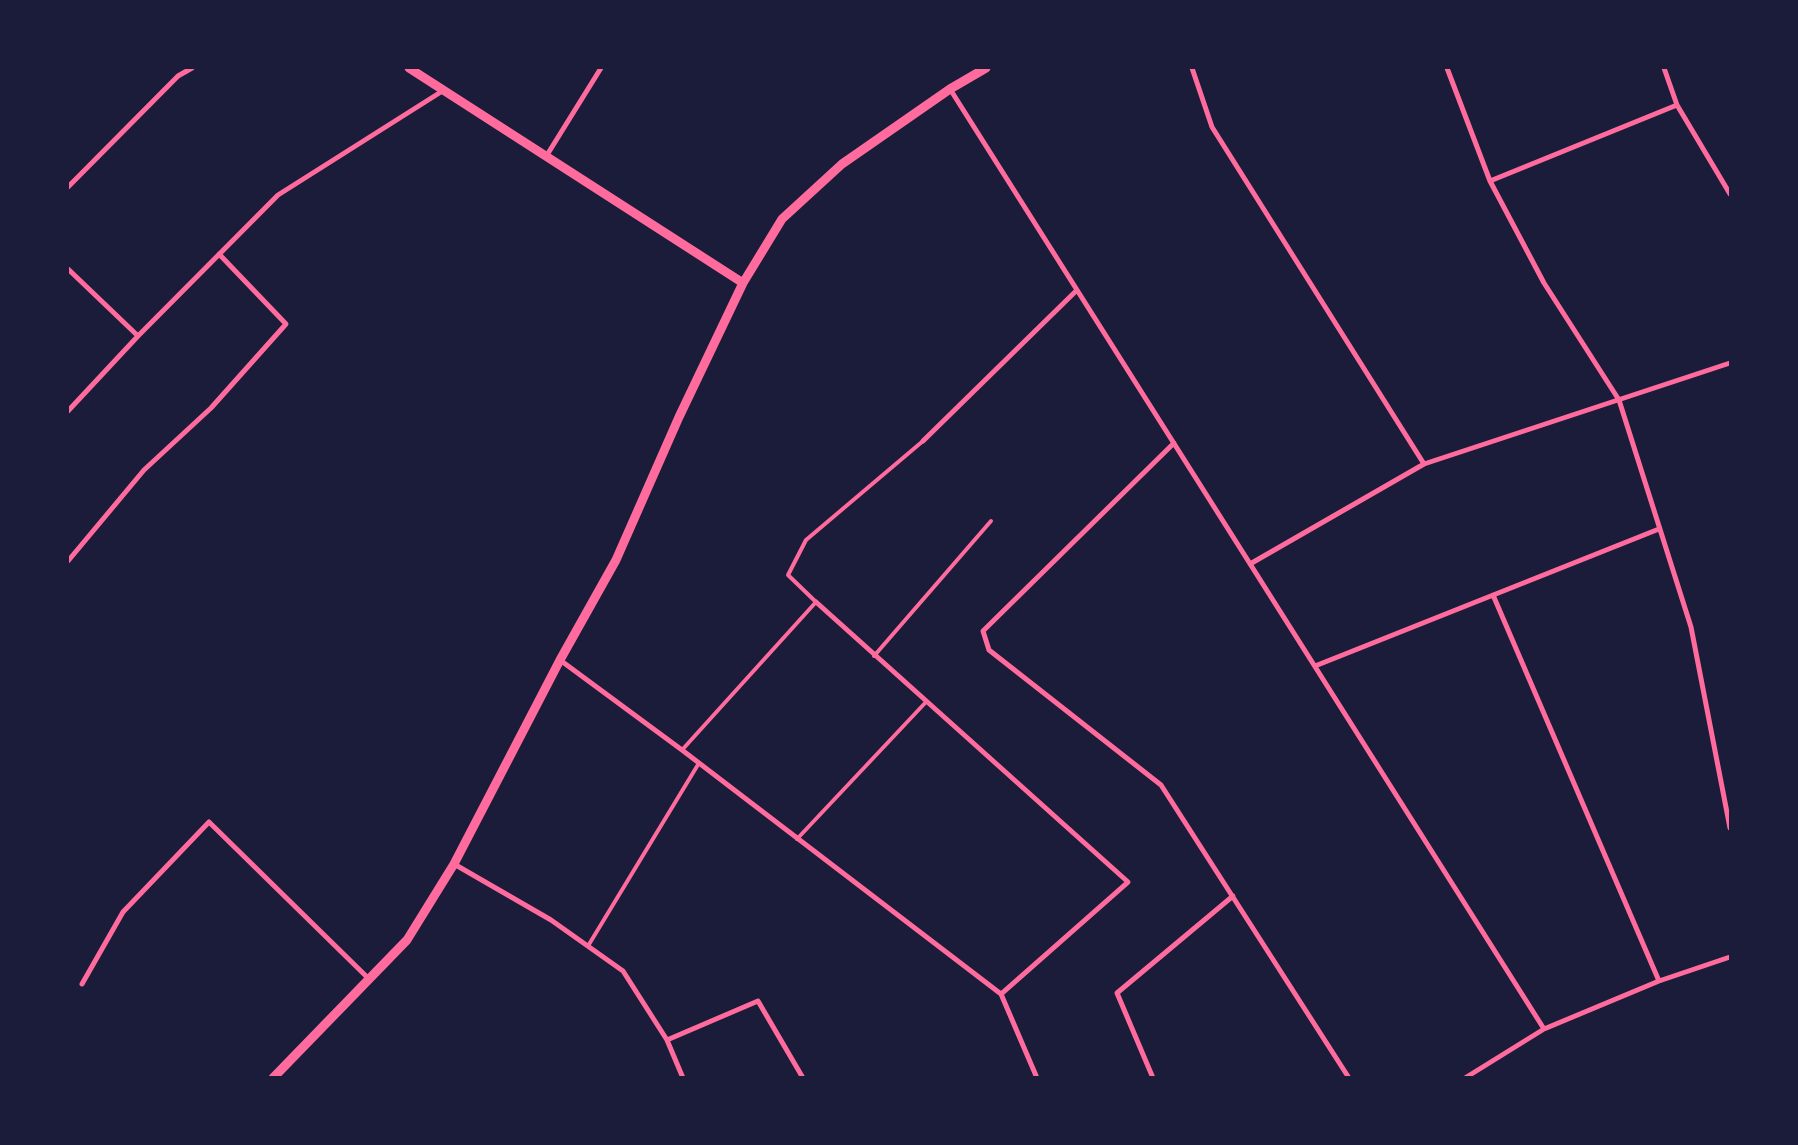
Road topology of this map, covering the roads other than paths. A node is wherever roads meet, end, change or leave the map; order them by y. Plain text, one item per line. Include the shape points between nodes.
1 (192, 68) edge
2 (409, 68) edge
3 (601, 68) edge
4 (986, 68) edge
5 (1192, 68) edge
6 (1447, 68) edge
7 (1664, 68) edge
8 (950, 89) junction
9 (444, 90) junction
10 (1677, 105) junction
11 (548, 156) junction
12 (1490, 181) junction
13 (68, 187) edge
14 (1730, 194) edge
15 (219, 254) junction
16 (68, 269) edge
17 (744, 283) junction
18 (1077, 290) junction
19 (138, 336) junction
20 (1730, 363) edge
21 (1619, 400) junction
22 (68, 411) edge
23 (923, 441) joint
24 (1174, 443) junction
25 (1424, 464) junction
26 (991, 522) dead end
27 (1659, 530) junction
28 (68, 562) edge
29 (1250, 564) junction
30 (1493, 595) junction
31 (816, 602) junction
32 (874, 656) junction
33 (560, 660) junction
34 (1314, 666) junction
35 (926, 702) junction
36 (682, 750) junction
37 (699, 763) junction
38 (1730, 828) edge
39 (797, 839) junction
40 (454, 864) junction
41 (1232, 896) junction
42 (588, 946) junction
43 (1730, 957) edge
44 (369, 979) junction
45 (1659, 981) junction
46 (82, 984) dead end
47 (1001, 994) junction
48 (1544, 1028) junction
49 (667, 1040) junction
50 (273, 1078) edge
51 (682, 1078) edge
52 (803, 1078) edge
53 (1037, 1078) edge
54 (1153, 1078) edge
55 (1349, 1078) edge
56 (1465, 1078) edge

1 - 13 street via 178,76
2 - 9 street
3 - 11 street
4 - 8 street
5 - 25 street via 1212,127
6 - 12 street
7 - 10 street
8 - 17 street via 842,164 782,219
8 - 18 street
9 - 11 street
9 - 15 street via 278,195
10 - 12 street
10 - 14 street
11 - 17 street
12 - 21 street via 1544,283
15 - 19 street
15 - 28 street via 286,324 211,408 144,470
16 - 19 street
17 - 33 street via 679,417 616,560
18 - 23 street
18 - 24 street
19 - 22 street
20 - 21 street
21 - 25 street
21 - 27 street
23 - 31 lane via 806,540 788,575
24 - 29 street
24 - 41 street via 983,631 989,650 1161,785
25 - 29 street
26 - 32 lane
27 - 30 street
27 - 38 street via 1691,628
29 - 34 street
30 - 34 street
30 - 45 street
31 - 32 street
31 - 36 lane
32 - 35 street
33 - 36 street
33 - 40 street
34 - 48 street
35 - 39 lane
35 - 47 street via 1128,882
36 - 37 street
37 - 39 street
37 - 42 lane
39 - 47 street
40 - 42 street via 551,920
40 - 44 street via 407,940
41 - 54 street via 1117,993
41 - 55 street
42 - 49 street via 623,971
43 - 45 street
44 - 46 street via 209,822 123,912
44 - 50 street
45 - 48 street
47 - 53 street
48 - 56 street
49 - 51 street
49 - 52 street via 758,1002

